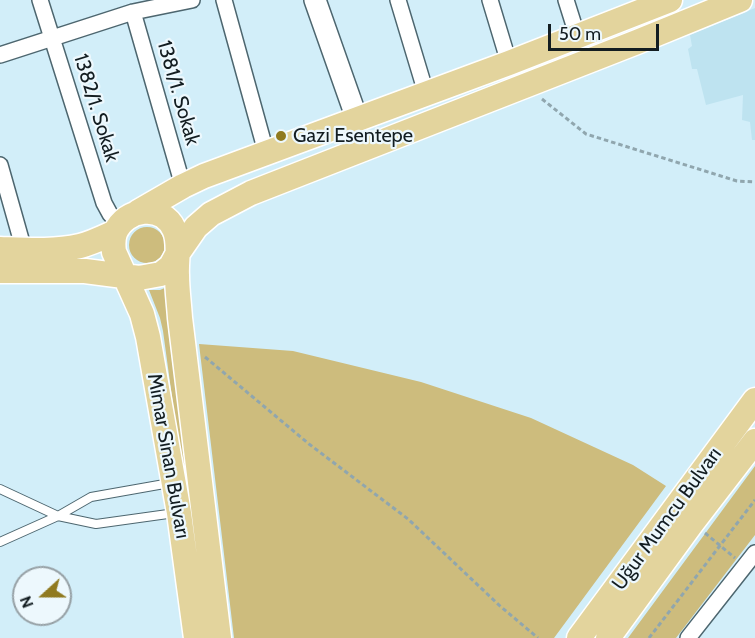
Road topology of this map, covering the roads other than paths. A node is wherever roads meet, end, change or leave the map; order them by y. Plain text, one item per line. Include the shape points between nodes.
1 (40, 0) edge
2 (192, 0) edge
3 (224, 0) edge
4 (315, 0) edge
5 (398, 0) edge
6 (490, 0) edge
7 (566, 0) edge
8 (740, 0) edge
9 (666, 1) edge
10 (133, 12) junction
11 (577, 35) junction
12 (52, 37) junction
13 (0, 55) edge
14 (509, 63) junction
15 (426, 93) junction
16 (357, 119) junction
17 (266, 152) junction
18 (0, 165) edge
19 (183, 186) junction
20 (124, 223) junction
21 (0, 249) edge
22 (24, 250) junction
23 (178, 253) junction
24 (0, 271) edge
25 (126, 277) junction
26 (755, 400) edge
27 (755, 441) edge
28 (174, 483) junction
29 (0, 489) edge
30 (179, 513) junction
31 (58, 516) junction
32 (0, 542) edge
33 (755, 553) edge
34 (750, 568) edge
35 (196, 638) edge
36 (219, 638) edge
37 (579, 638) edge
38 (608, 638) edge
39 (688, 638) edge

1 - 12 street, 1382/1. Sokak
2 - 10 street
3 - 17 street
4 - 16 main road
5 - 15 street
6 - 14 street
7 - 11 street
8 - 23 main road via 244,196 211,214 196,227
9 - 11 main road
10 - 12 street
10 - 19 street, 1381/1. Sokak
11 - 14 main road
12 - 13 street
12 - 20 street, 1382/1. Sokak via 104,203 110,214
14 - 15 main road
15 - 16 main road
16 - 17 main road
17 - 19 main road
18 - 22 street
19 - 20 main road
20 - 22 main road via 80,246
20 - 23 main road via 149,211 159,213 174,227
20 - 25 main road via 113,242
21 - 22 main road
23 - 25 main road via 161,274
23 - 36 main road via 184,340
24 - 25 main road via 85,271
25 - 28 main road, Mimar Sinan Bulvarı via 148,337
26 - 37 main road, Uğur Mumcu Bulvarı
27 - 38 main road, Uğur Mumcu Bulvarı
28 - 30 main road, Mimar Sinan Bulvarı
28 - 31 lane via 91,497
29 - 31 lane
30 - 31 lane via 96,524
30 - 35 main road, Mimar Sinan Bulvarı
31 - 32 lane
33 - 34 street
34 - 39 street

